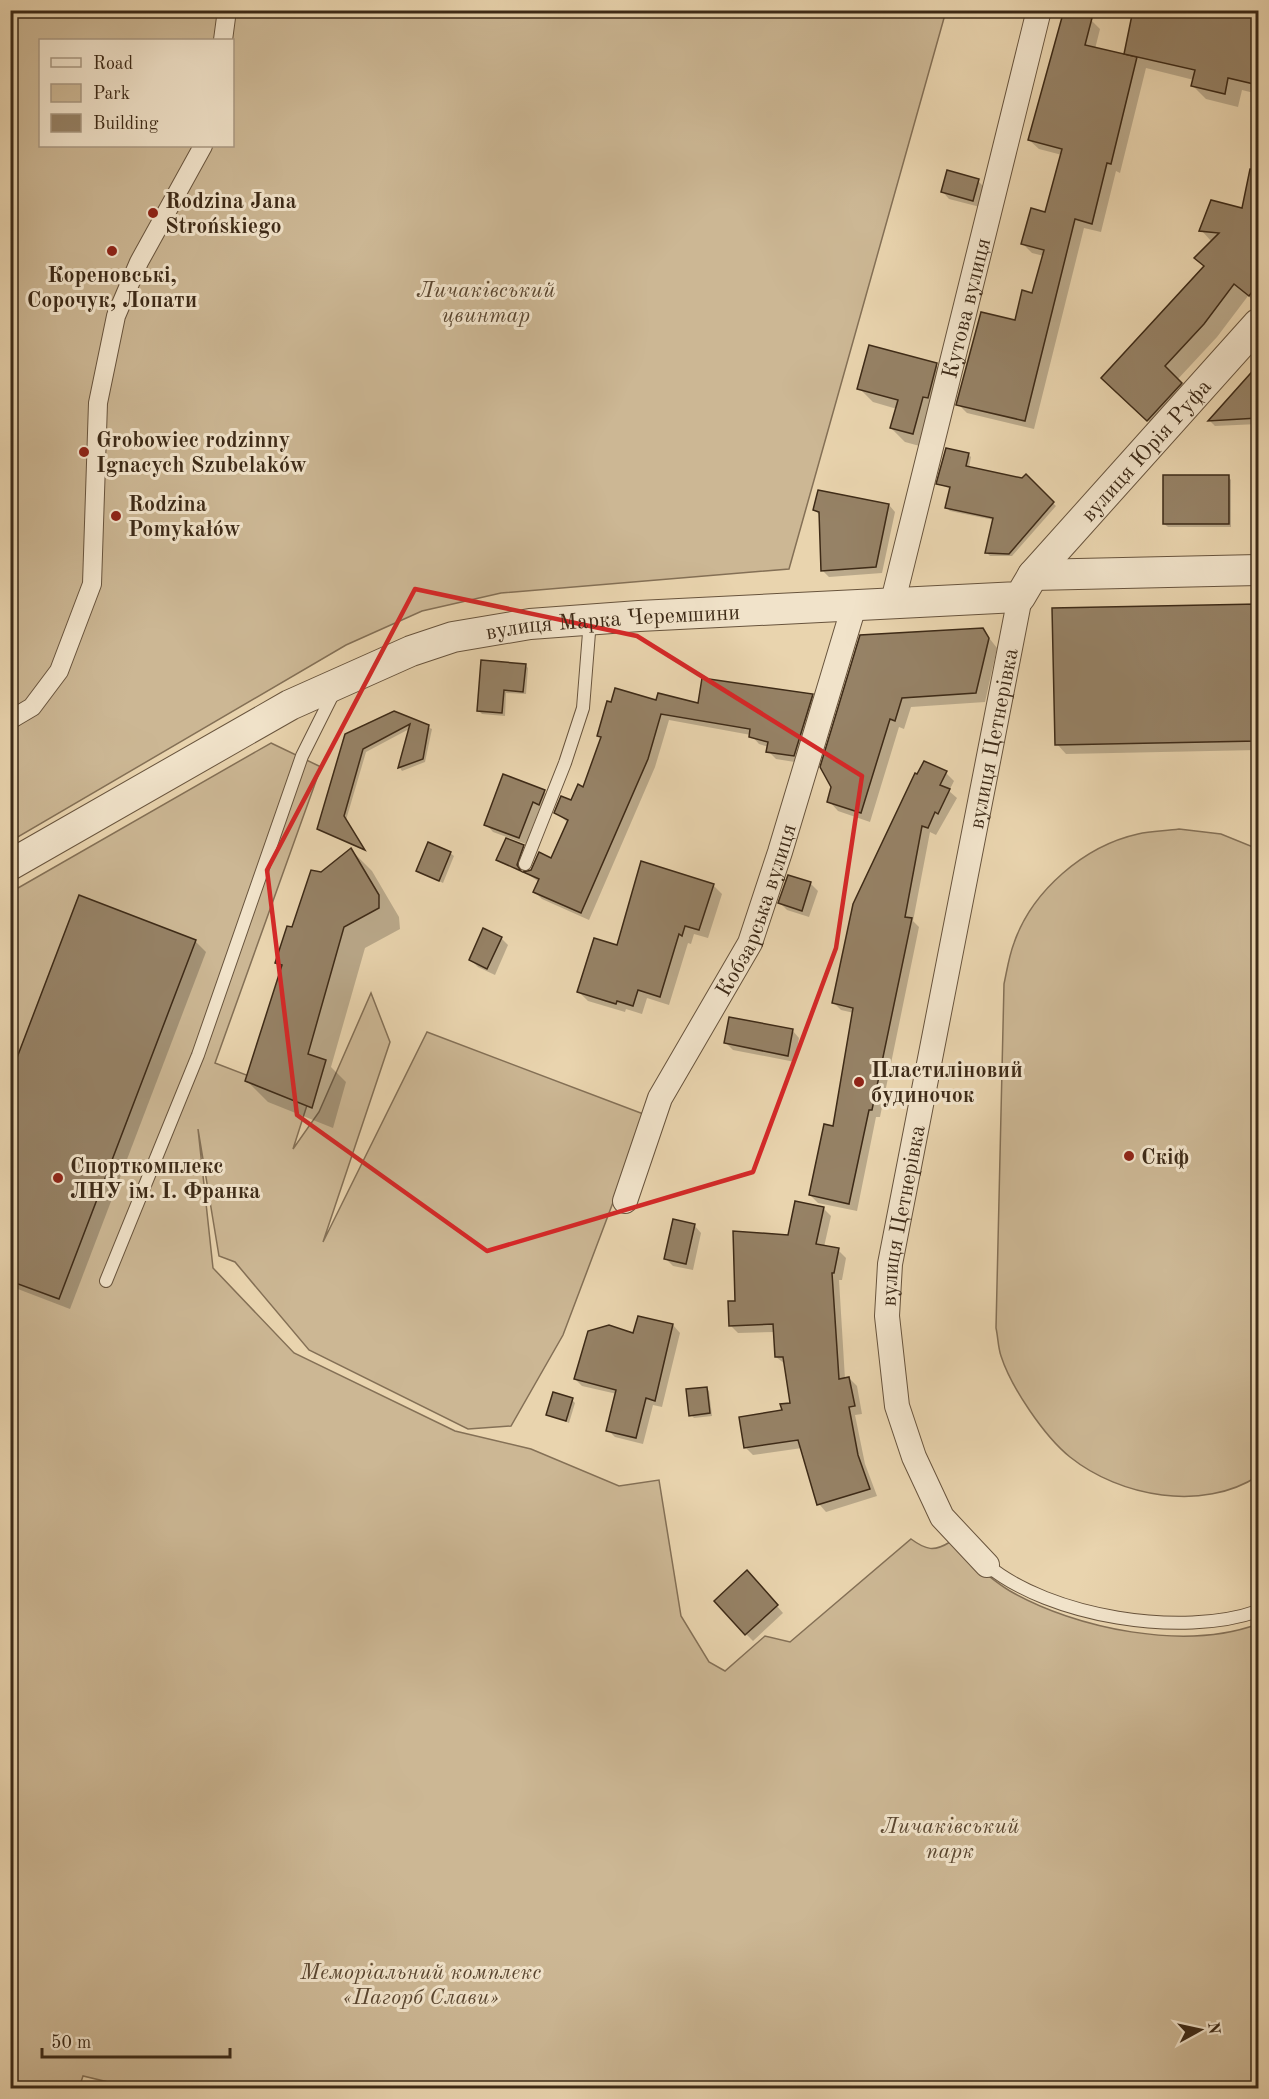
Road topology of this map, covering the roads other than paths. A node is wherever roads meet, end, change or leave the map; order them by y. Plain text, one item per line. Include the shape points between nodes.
1 (227, 10) edge
2 (1039, 10) edge
3 (223, 39) edge
4 (202, 147) edge
5 (1258, 324) edge
6 (1258, 570) edge
7 (1026, 586) junction
8 (892, 605) junction
9 (854, 606) junction
10 (590, 620) junction
11 (341, 681) junction
12 (10, 720) edge
13 (525, 864) dead end
14 (10, 865) edge
15 (625, 1201) dead end
16 (106, 1281) dead end
17 (987, 1565) joint
18 (1258, 1611) edge

1 - 3 street
2 - 8 street, Кутова вулиця
4 - 12 street via 140,262 116,316 98,403 92,584 59,671 32,707
5 - 7 street, вулиця Юрія Руфа
6 - 7 street, вулиця Марка Черемшини
7 - 8 street, вулиця Марка Черемшини
7 - 17 street, вулиця Цетнерівка via 893,1252 887,1316 897,1406 914,1457 942,1517
8 - 9 street, вулиця Марка Черемшини
9 - 10 street, вулиця Марка Черемшини
9 - 15 street, Кобзарська вулиця via 750,943 660,1098
10 - 11 street, вулиця Марка Черемшини via 530,624 453,638
10 - 13 lane via 583,708
11 - 14 street, вулиця Марка Черемшини via 247,728
11 - 16 lane via 302,756 198,1055
17 - 18 lane via 1061,1605 1134,1622 1217,1620

